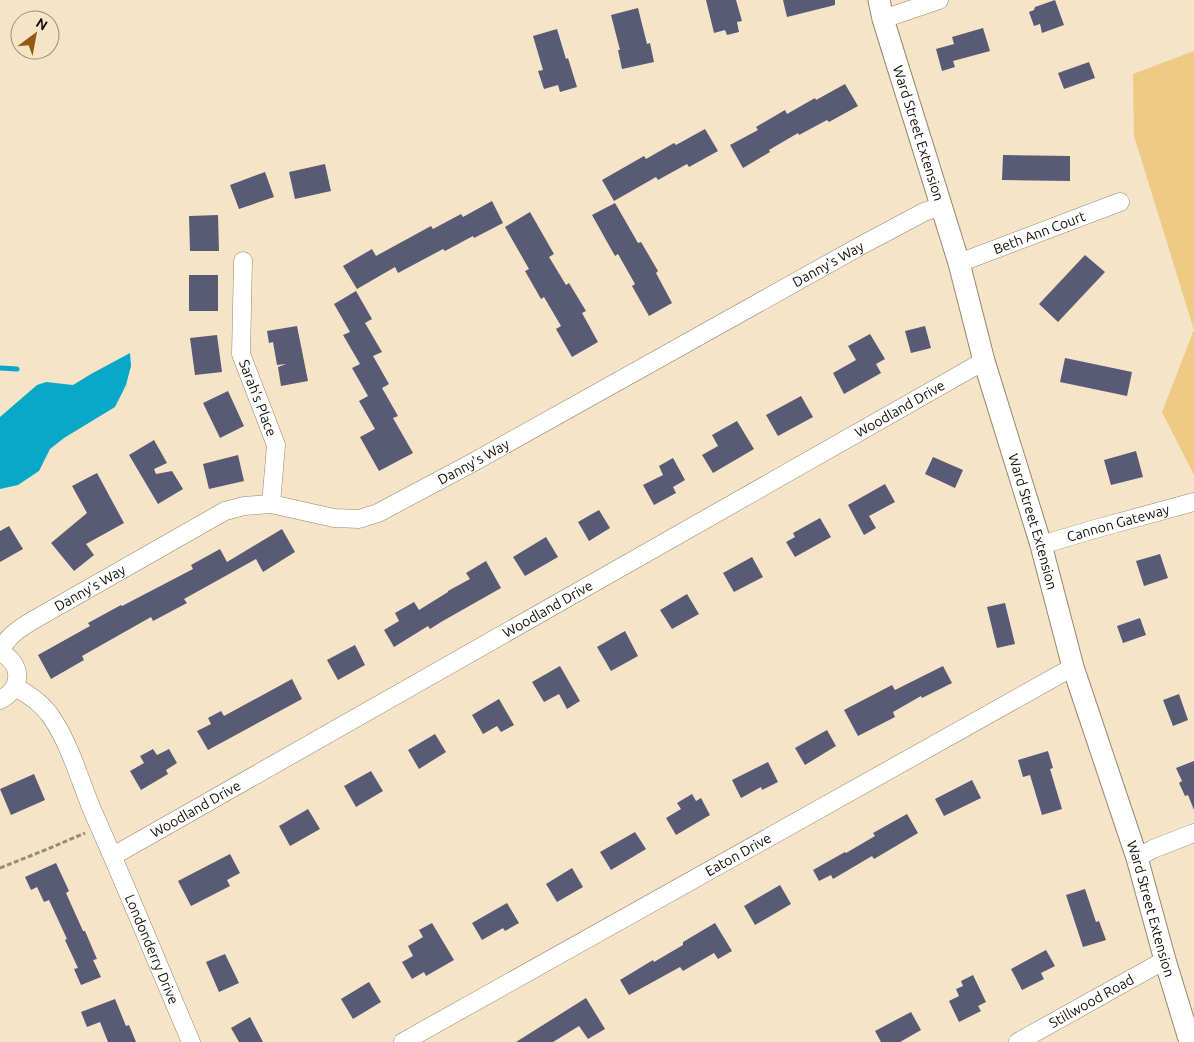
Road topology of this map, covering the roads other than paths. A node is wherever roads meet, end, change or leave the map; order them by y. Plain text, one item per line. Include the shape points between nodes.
1 (939, 0) edge
2 (881, 10) edge
3 (1120, 202) dead end
4 (942, 206) junction
5 (243, 261) dead end
6 (959, 263) junction
7 (984, 361) junction
8 (1194, 502) edge
9 (272, 504) junction
10 (1041, 545) junction
11 (0, 652) edge
12 (1072, 667) junction
13 (15, 687) junction
14 (0, 700) edge
15 (1194, 833) edge
16 (113, 856) junction
17 (1137, 858) junction
18 (1165, 960) junction
19 (191, 1042) edge
20 (403, 1042) edge
21 (1018, 1042) edge
22 (1190, 1042) edge

1 - 2 street
2 - 4 street, Ward Street Extension
3 - 6 street, Beth Ann Court
4 - 6 street, Ward Street Extension
4 - 9 street, Danny's Way via 862,245 378,513 359,519 334,518
5 - 9 street, Sarah's Place via 241,354 276,445
6 - 7 street, Ward Street Extension
7 - 10 street, Ward Street Extension
7 - 16 street, Woodland Drive
8 - 10 street, Cannon Gateway
9 - 11 street, Danny's Way via 225,511 30,622 13,633
10 - 12 street, Ward Street Extension
11 - 13 street, Danny's Way via 14,663 18,679
12 - 17 street, Ward Street Extension
12 - 20 street, Eaton Drive
13 - 14 street
13 - 16 street via 29,694 53,719
15 - 17 street
16 - 19 street, Londonderry Drive
17 - 18 street, Ward Street Extension
18 - 21 street, Stillwood Road
18 - 22 street, Ward Street Extension

